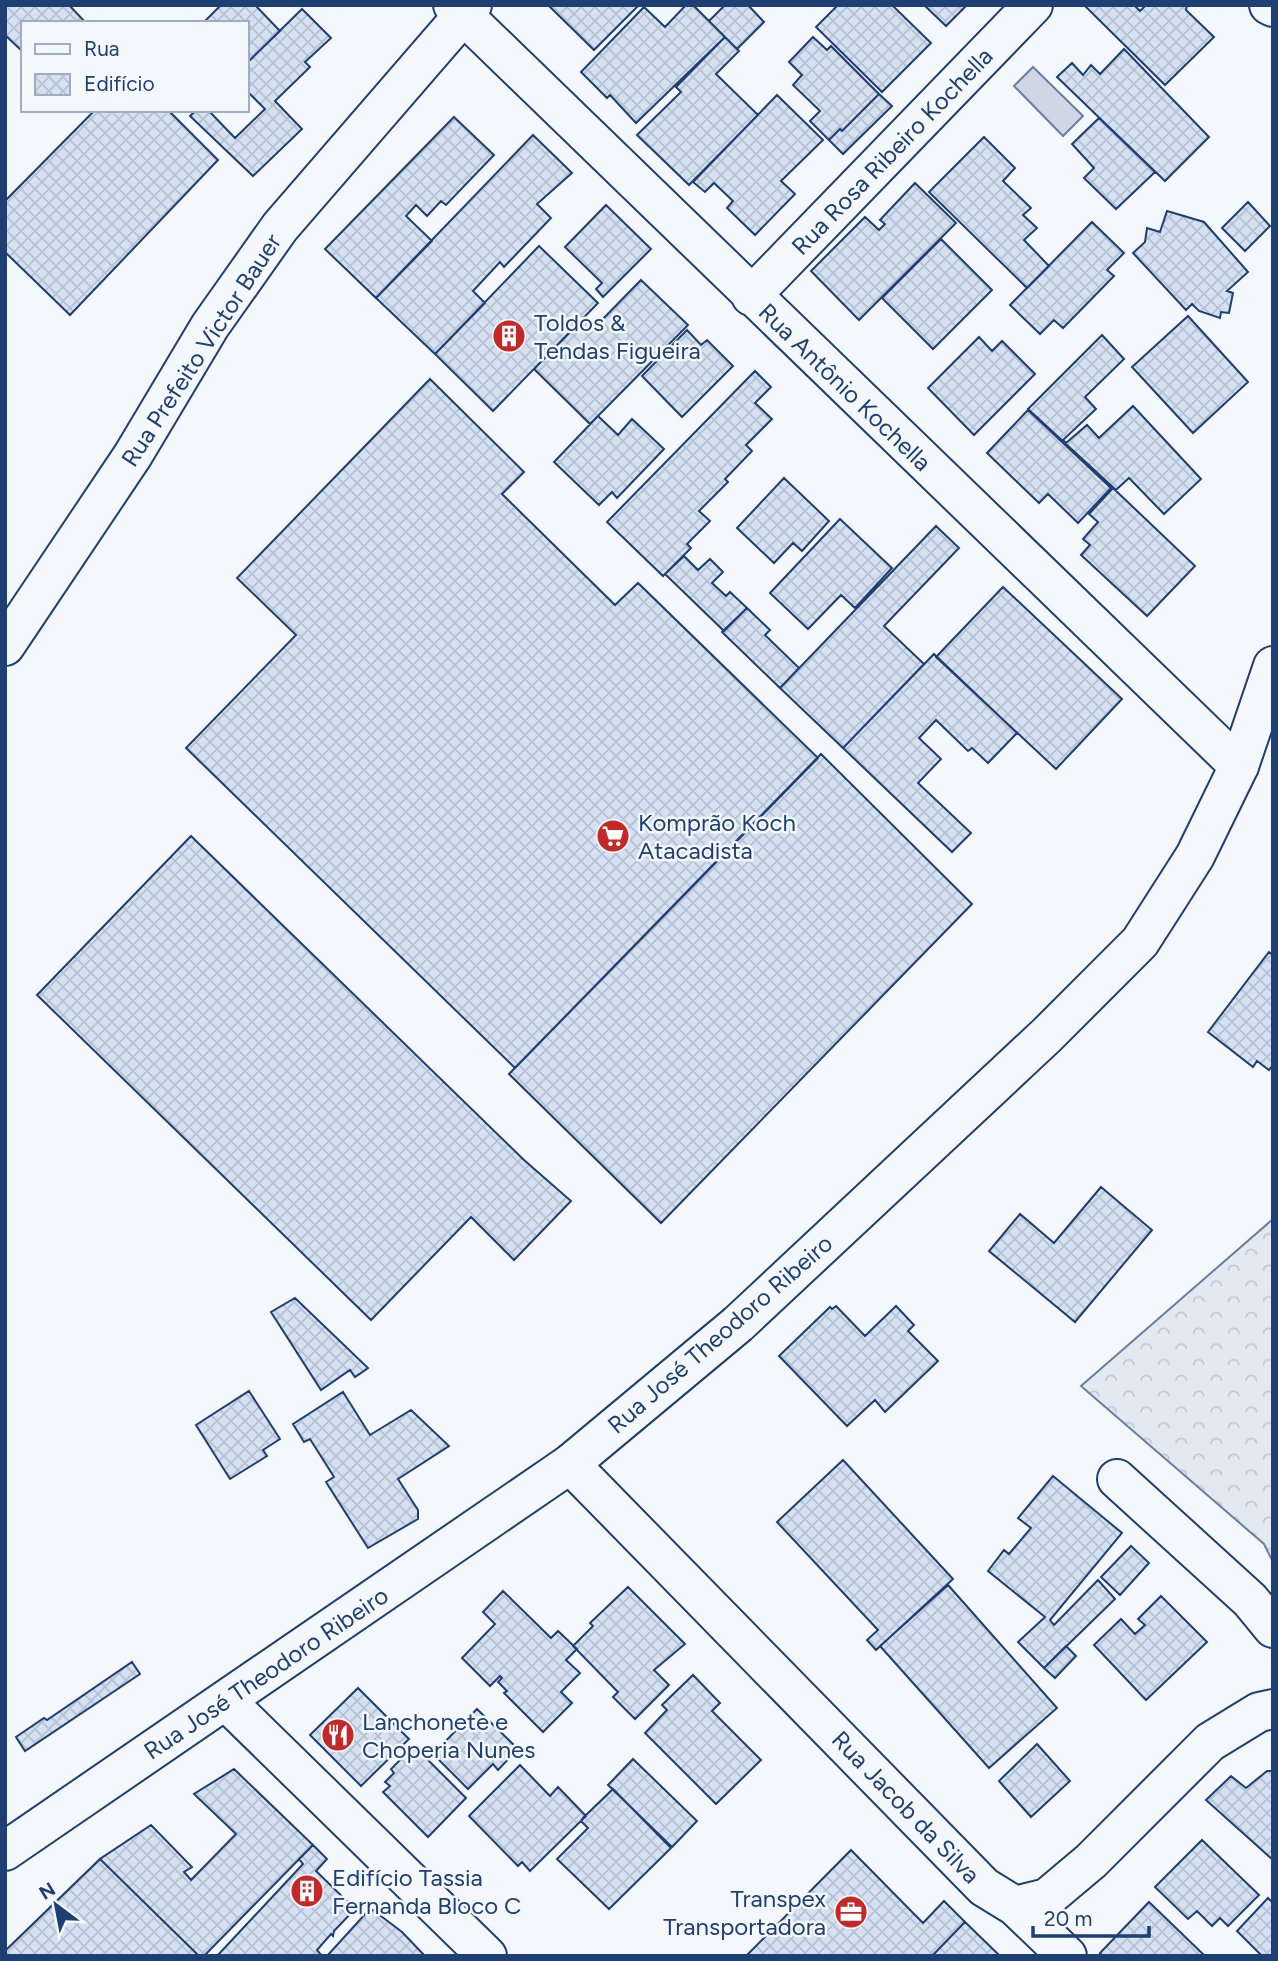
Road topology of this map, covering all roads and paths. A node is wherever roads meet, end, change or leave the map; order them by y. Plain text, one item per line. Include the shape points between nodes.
1 (1033, 5) edge
2 (462, 8) edge
3 (751, 296) junction
4 (5, 646) edge
5 (1273, 666) edge
6 (1239, 766) junction
7 (570, 1464) junction
8 (1117, 1479) dead end
9 (1273, 1628) edge
10 (226, 1701) junction
11 (1273, 1709) edge
12 (5, 1851) edge
13 (1015, 1906) junction
14 (487, 1956) edge
15 (1067, 1956) edge

1 - 3 street, Rua Rosa Ribeiro Kochella
2 - 3 street, Rua Antônio Kochella
2 - 4 street, Rua Prefeito Victor Bauer via 280,227 210,326 133,455
3 - 6 street, Rua Antônio Kochella
5 - 6 street, Rua José Theodoro Ribeiro
6 - 7 street, Rua José Theodoro Ribeiro via 1195,856 1140,942 738,1324
7 - 10 street, Rua José Theodoro Ribeiro
7 - 13 street, Rua Jacob da Silva via 984,1887
8 - 9 street via 1250,1600
10 - 12 street, Rua José Theodoro Ribeiro
10 - 14 street
11 - 13 street via 1259,1712 1210,1742 1091,1861 1047,1898
13 - 15 street, Rua Jacob da Silva

